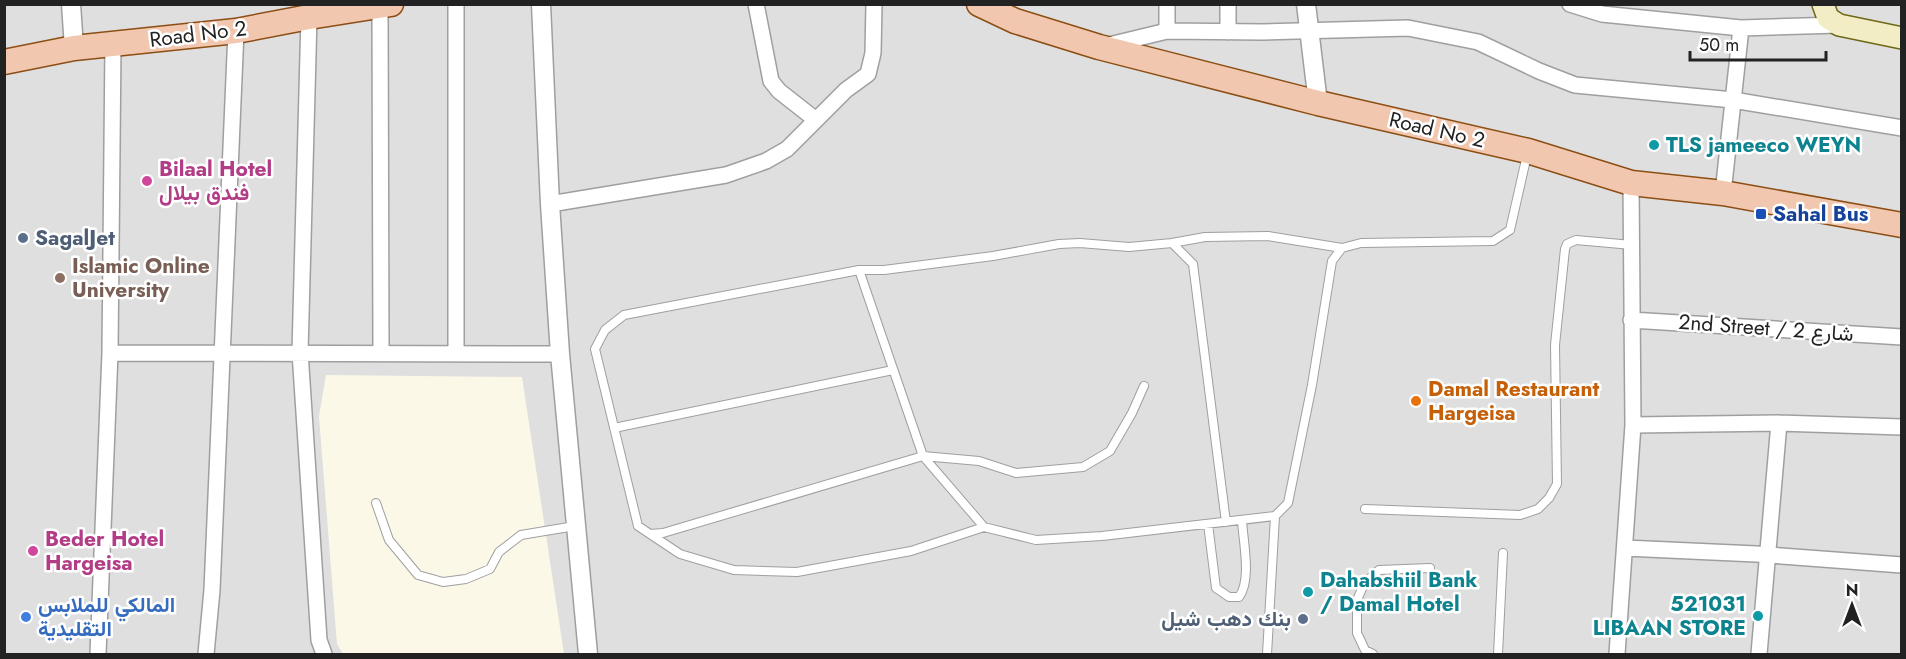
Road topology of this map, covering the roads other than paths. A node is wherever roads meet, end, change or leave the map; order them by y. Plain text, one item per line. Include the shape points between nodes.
1 (70, 4) edge
2 (456, 4) edge
3 (541, 4) edge
4 (756, 4) edge
5 (874, 4) edge
6 (1167, 4) edge
7 (1228, 4) edge
8 (1306, 4) edge
9 (1570, 4) edge
10 (1823, 4) edge
11 (385, 5) edge
12 (991, 6) edge
13 (302, 13) edge
14 (1839, 25) junction
15 (1741, 28) junction
16 (236, 32) junction
17 (1167, 32) junction
18 (1228, 32) junction
19 (1310, 32) junction
20 (1902, 38) edge
21 (113, 43) junction
22 (1099, 47) junction
23 (74, 48) junction
24 (5, 62) edge
25 (4, 73) edge
26 (1733, 100) junction
27 (1318, 103) junction
28 (816, 120) junction
29 (1902, 128) edge
30 (1528, 151) junction
31 (1631, 183) junction
32 (1723, 193) junction
33 (550, 204) junction
34 (1902, 225) edge
35 (1172, 243) junction
36 (1632, 245) junction
37 (1342, 248) junction
38 (859, 270) junction
39 (1631, 320) junction
40 (1902, 337) edge
41 (110, 352) junction
42 (300, 352) junction
43 (381, 352) junction
44 (456, 353) junction
45 (222, 354) junction
46 (560, 354) junction
47 (893, 370) junction
48 (1144, 386) dead end
49 (1779, 423) junction
50 (1633, 425) junction
51 (1902, 427) edge
52 (614, 428) junction
53 (923, 456) junction
54 (376, 503) dead end
55 (1365, 509) dead end
56 (1275, 516) junction
57 (1242, 520) junction
58 (1226, 522) junction
59 (1208, 524) junction
60 (576, 525) junction
61 (984, 527) junction
62 (650, 534) junction
63 (1625, 548) junction
64 (1503, 553) dead end
65 (1766, 555) junction
66 (1902, 565) edge
67 (1430, 568) dead end
68 (98, 654) edge
69 (206, 654) edge
70 (324, 654) edge
71 (588, 654) edge
72 (1268, 654) edge
73 (1373, 654) edge
74 (1498, 654) edge
75 (1617, 654) edge
76 (1759, 654) edge

1 - 23 street
2 - 44 street
3 - 33 street
4 - 28 street via 771,81
5 - 28 street via 873,53 868,74
6 - 17 street
7 - 18 street
8 - 19 street
9 - 15 street via 1602,14
10 - 14 main road via 1828,18
11 - 13 main road, Road No 2
11 - 43 street
12 - 22 main road, Road No 2 via 1015,21
13 - 16 main road, Road No 2
13 - 42 street
14 - 15 street
14 - 20 main road
15 - 26 street
16 - 21 main road, Road No 2
16 - 45 street
17 - 18 street
17 - 22 street
18 - 19 street
19 - 26 street via 1407,28 1479,42 1575,85
19 - 27 street
21 - 23 main road, Road No 2
21 - 41 street
22 - 27 main road, Road No 2
23 - 24 main road, Road No 2
24 - 25 main road
26 - 29 street
26 - 32 street
27 - 30 main road, Road No 2
28 - 33 street via 787,149 726,175
30 - 31 main road, Road No 2
30 - 37 lane via 1510,230 1493,241 1361,243
31 - 32 main road, Road No 2
31 - 36 street
32 - 34 main road, Road No 2
33 - 46 street
35 - 37 lane via 1205,237 1268,236
35 - 38 lane via 1059,244 993,256
35 - 58 lane via 1192,264
36 - 39 street
36 - 55 lane via 1576,240 1565,249 1555,345 1557,484 1538,509 1520,515
37 - 56 lane via 1332,261 1288,503
38 - 47 lane
38 - 52 lane via 624,315 605,330 595,349
39 - 40 street, 2nd Street / شارع 2
39 - 50 street
41 - 45 street
41 - 68 street
42 - 43 street
42 - 45 street
42 - 70 street via 319,640
43 - 44 street
44 - 46 street
45 - 69 street
46 - 60 street
47 - 52 lane
47 - 53 lane
48 - 53 lane via 1110,451 1083,467 1016,473 979,461
49 - 50 street
49 - 51 street
49 - 65 street
50 - 63 street
52 - 62 lane via 638,526
53 - 61 lane
53 - 62 lane
54 - 60 lane via 388,540 418,576 443,582 466,579 490,569 499,552 521,535
56 - 57 lane
56 - 72 lane
57 - 58 lane
57 - 59 lane via 1246,579 1239,597 1229,597 1216,588
58 - 59 lane
59 - 61 lane via 1036,540
60 - 71 street
61 - 62 lane via 911,551 796,572 734,570 681,554
63 - 65 street
63 - 75 street
64 - 74 lane
65 - 66 street
65 - 76 street
67 - 73 lane via 1379,570 1364,584 1357,600 1357,633 1365,650

